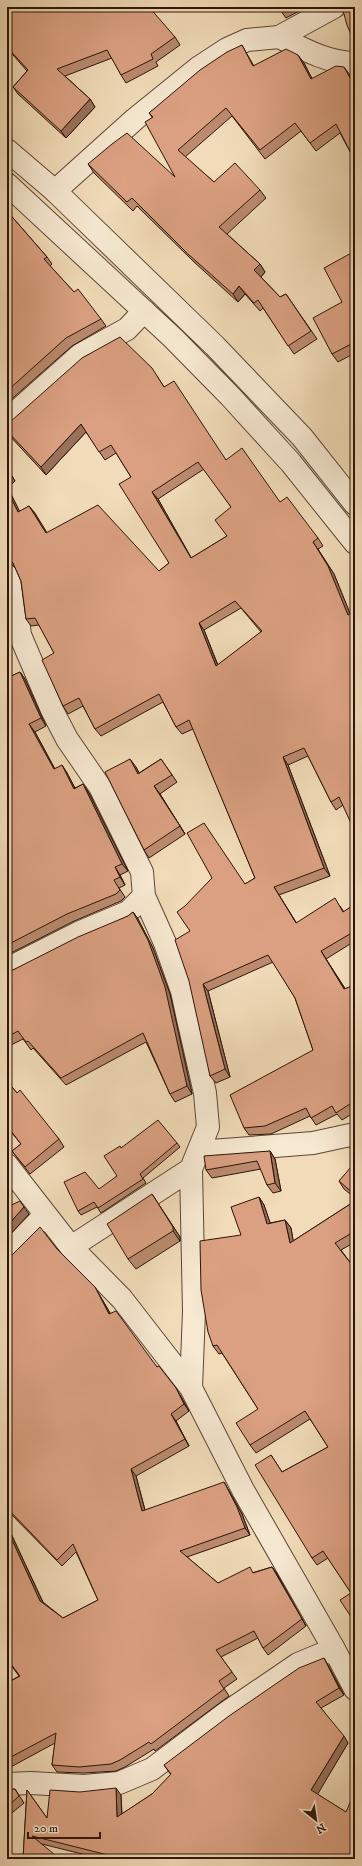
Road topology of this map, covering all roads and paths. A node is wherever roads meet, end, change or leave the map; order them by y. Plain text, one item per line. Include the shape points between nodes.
1 (334, 7) edge
2 (279, 37) junction
3 (355, 63) edge
4 (7, 150) edge
5 (7, 184) edge
6 (55, 192) junction
7 (144, 311) junction
8 (7, 420) edge
9 (355, 504) edge
10 (355, 543) edge
11 (7, 576) edge
12 (144, 896) junction
13 (7, 969) edge
14 (355, 1137) edge
15 (195, 1160) junction
16 (7, 1165) edge
17 (45, 1215) junction
18 (71, 1247) junction
19 (7, 1254) edge
20 (190, 1388) junction
21 (334, 1649) junction
22 (355, 1689) edge
23 (7, 1784) edge

1 - 2 street
2 - 3 street via 307,52 342,63
2 - 6 street via 247,40 227,49 198,68 135,119
4 - 6 street
5 - 7 street
6 - 9 street via 215,346 302,437
7 - 8 street via 127,329 80,356
7 - 10 street via 225,391 291,463
11 - 12 street via 14,590 20,635 36,677 67,739 100,787 142,872
12 - 13 street via 128,912 78,933
12 - 15 street via 165,943 182,991 205,1093 208,1127
14 - 15 street via 350,1135 313,1143
15 - 18 street
15 - 20 street via 194,1311
16 - 17 street
17 - 18 street
17 - 19 street
18 - 20 street via 122,1299
20 - 21 street via 243,1490
21 - 22 street
21 - 23 street via 298,1664 226,1713 152,1769 119,1783 84,1786

